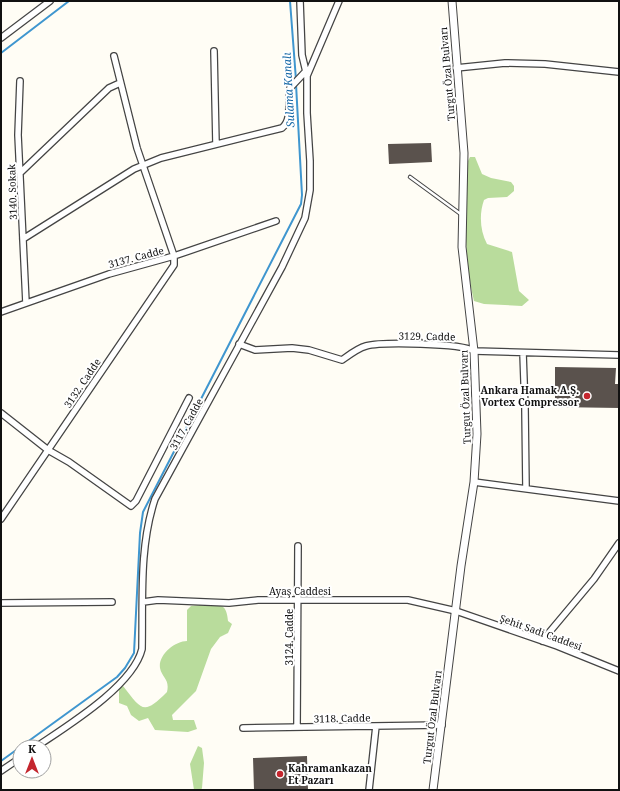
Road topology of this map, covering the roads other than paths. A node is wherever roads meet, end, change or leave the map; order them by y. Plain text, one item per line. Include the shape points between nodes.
1 (50, 1) edge
2 (300, 1) edge
3 (339, 1) edge
4 (452, 1) edge
5 (1, 38) edge
6 (214, 51) dead end
7 (114, 56) dead end
8 (456, 68) junction
9 (619, 72) edge
10 (307, 74) junction
11 (20, 81) dead end
12 (120, 83) junction
13 (216, 144) junction
14 (144, 166) junction
15 (20, 173) junction
16 (410, 177) dead end
17 (462, 215) junction
18 (276, 222) dead end
19 (23, 239) junction
20 (174, 256) junction
21 (26, 303) junction
22 (1, 312) edge
23 (239, 344) junction
24 (474, 350) junction
25 (522, 352) junction
26 (619, 355) edge
27 (189, 398) dead end
28 (1, 413) edge
29 (48, 450) junction
30 (474, 482) junction
31 (526, 488) junction
32 (619, 501) edge
33 (1, 519) edge
34 (619, 543) edge
35 (298, 546) dead end
36 (298, 600) junction
37 (112, 602) dead end
38 (143, 602) junction
39 (1, 603) edge
40 (456, 611) junction
41 (542, 641) junction
42 (619, 671) edge
43 (442, 725) junction
44 (376, 726) junction
45 (297, 727) junction
46 (244, 728) dead end
47 (47, 739) edge
48 (12, 763) edge
49 (1, 771) edge
50 (369, 790) edge
51 (433, 790) edge

1 - 5 street
2 - 10 street via 302,54
3 - 10 street
4 - 8 street, Turgut Özal Bulvarı
6 - 13 street
7 - 12 street
8 - 9 street via 506,63 545,64
8 - 17 street, Turgut Özal Bulvarı via 464,153
10 - 13 street via 290,88 286,125
10 - 23 street, 3117. Cadde via 310,190 305,218 282,267
11 - 15 street, 3140. Sokak
12 - 14 street
12 - 15 street via 109,88
13 - 14 street via 161,158
14 - 19 street via 134,169
14 - 20 street
15 - 19 street, 3140. Sokak
16 - 17 lane
17 - 24 street, Turgut Özal Bulvarı via 462,247
18 - 20 street, 3137. Cadde
19 - 21 street, 3140. Sokak
20 - 21 street, 3137. Cadde via 109,274
20 - 29 street, 3132. Cadde via 174,265
21 - 22 street, 3137. Cadde
23 - 24 street, 3129. Cadde via 256,350 309,350 342,360 365,346 378,344 452,345
23 - 38 street, 3117. Cadde via 155,499 146,528
24 - 25 street, 3129. Cadde
24 - 30 street, Turgut Özal Bulvarı via 477,434
25 - 26 street, 3129. Cadde
25 - 31 street
27 - 29 street via 136,501 130,506
28 - 29 street
29 - 33 street, 3132. Cadde
30 - 31 street
30 - 40 street, Turgut Özal Bulvarı
31 - 32 street
34 - 41 street via 594,579
35 - 36 street, 3124. Cadde
36 - 38 street, Ayaş Caddesi via 229,603 158,600
36 - 40 street, Ayaş Caddesi via 408,600
36 - 45 street, 3124. Cadde
37 - 39 street
38 - 47 street, 3117. Cadde via 140,658 121,683
40 - 41 street, Şehit Sadi Caddesi
40 - 43 street, Turgut Özal Bulvarı
41 - 42 street, Şehit Sadi Caddesi
43 - 44 street, 3118. Cadde
43 - 51 street, Turgut Özal Bulvarı
44 - 45 street, 3118. Cadde
44 - 50 street
45 - 46 street, 3118. Cadde
48 - 49 street

